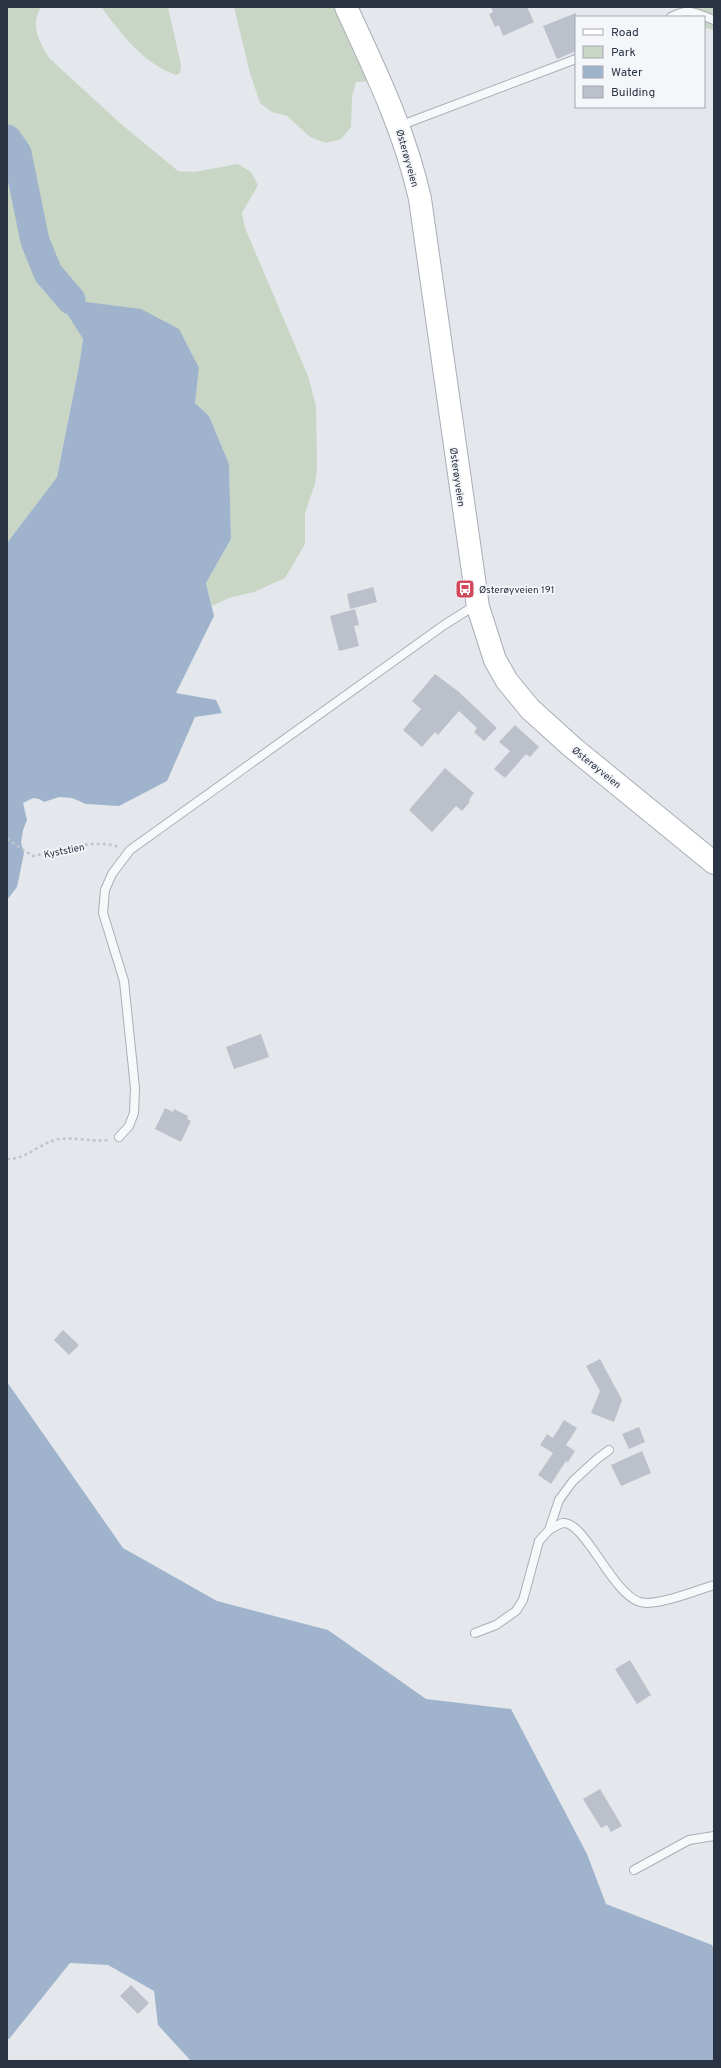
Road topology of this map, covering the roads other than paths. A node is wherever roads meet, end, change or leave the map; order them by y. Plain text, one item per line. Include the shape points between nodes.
1 (346, 7) edge
2 (673, 16) edge
3 (704, 16) edge
4 (575, 59) edge
5 (399, 126) junction
6 (478, 607) junction
7 (714, 863) edge
8 (118, 1137) road end
9 (609, 1450) dead end
10 (549, 1530) junction
11 (714, 1585) edge
12 (475, 1633) dead end
13 (714, 1836) edge
14 (634, 1870) dead end

1 - 5 main road, Østerøyveien
2 - 3 lane via 683,11
4 - 5 lane
5 - 6 main road, Østerøyveien via 413,165 420,199
6 - 7 main road, Østerøyveien via 495,660 507,681 530,709 572,747
6 - 8 lane via 471,608 444,625 130,850 112,874 105,890 103,912 124,981 135,1088 134,1114 129,1126
9 - 10 lane via 573,1481 559,1500
10 - 11 lane via 562,1523 577,1530 624,1592 640,1602 653,1603
10 - 12 lane via 539,1541 523,1600 516,1611 496,1625
13 - 14 lane via 689,1840

